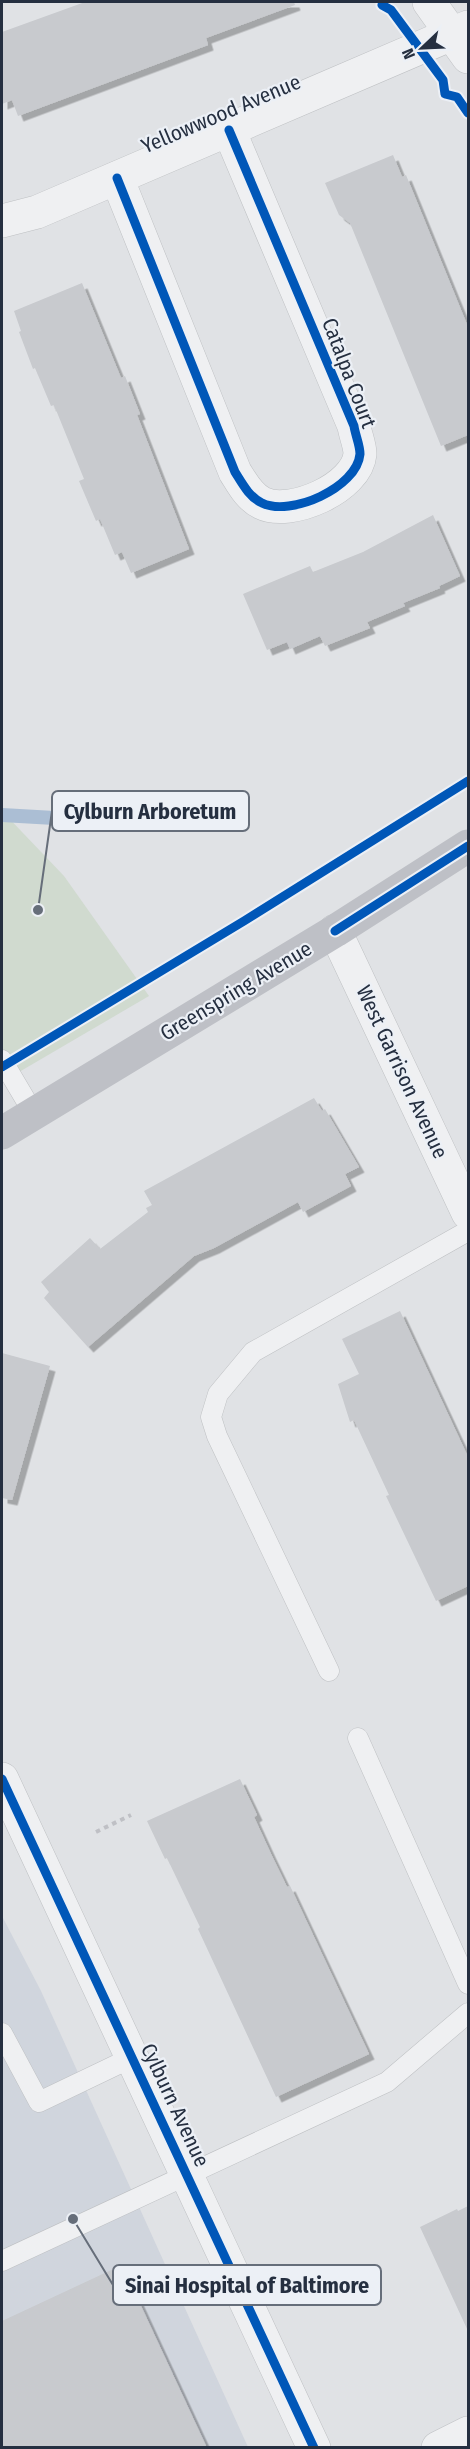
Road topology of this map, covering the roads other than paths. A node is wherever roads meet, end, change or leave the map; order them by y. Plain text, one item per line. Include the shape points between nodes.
1 (429, 2) edge
2 (463, 39) edge
3 (229, 130) junction
4 (117, 178) junction
5 (2, 221) edge
6 (468, 846) edge
7 (335, 931) junction
8 (2, 1060) edge
9 (33, 1114) junction
10 (2, 1132) edge
11 (468, 1213) edge
12 (468, 1231) edge
13 (329, 1671) dead end
14 (358, 1738) dead end
15 (2, 1779) edge
16 (468, 1984) edge
17 (468, 2013) edge
18 (2, 2033) edge
19 (133, 2057) junction
20 (188, 2174) junction
21 (2, 2261) edge
22 (468, 2433) edge
23 (314, 2448) edge
24 (438, 2448) edge

1 - 2 street
2 - 3 street, Yellowwood Avenue
3 - 4 street, Yellowwood Avenue
3 - 4 street, Catalpa Court via 354,426 360,453 351,475 335,489 291,507 263,504 248,492 235,472
4 - 5 street, Yellowwood Avenue via 37,212
6 - 7 main road, Greenspring Avenue
7 - 9 main road, Greenspring Avenue
7 - 11 street, West Garrison Avenue
8 - 9 lane
9 - 10 main road, Greenspring Avenue
12 - 13 lane via 253,1352 218,1394 211,1417 217,1436
14 - 16 lane
15 - 19 street, Cylburn Avenue
17 - 20 lane via 387,2082
18 - 19 lane via 39,2102
19 - 20 street, Cylburn Avenue
20 - 21 lane
20 - 23 street, Cylburn Avenue
22 - 24 street

